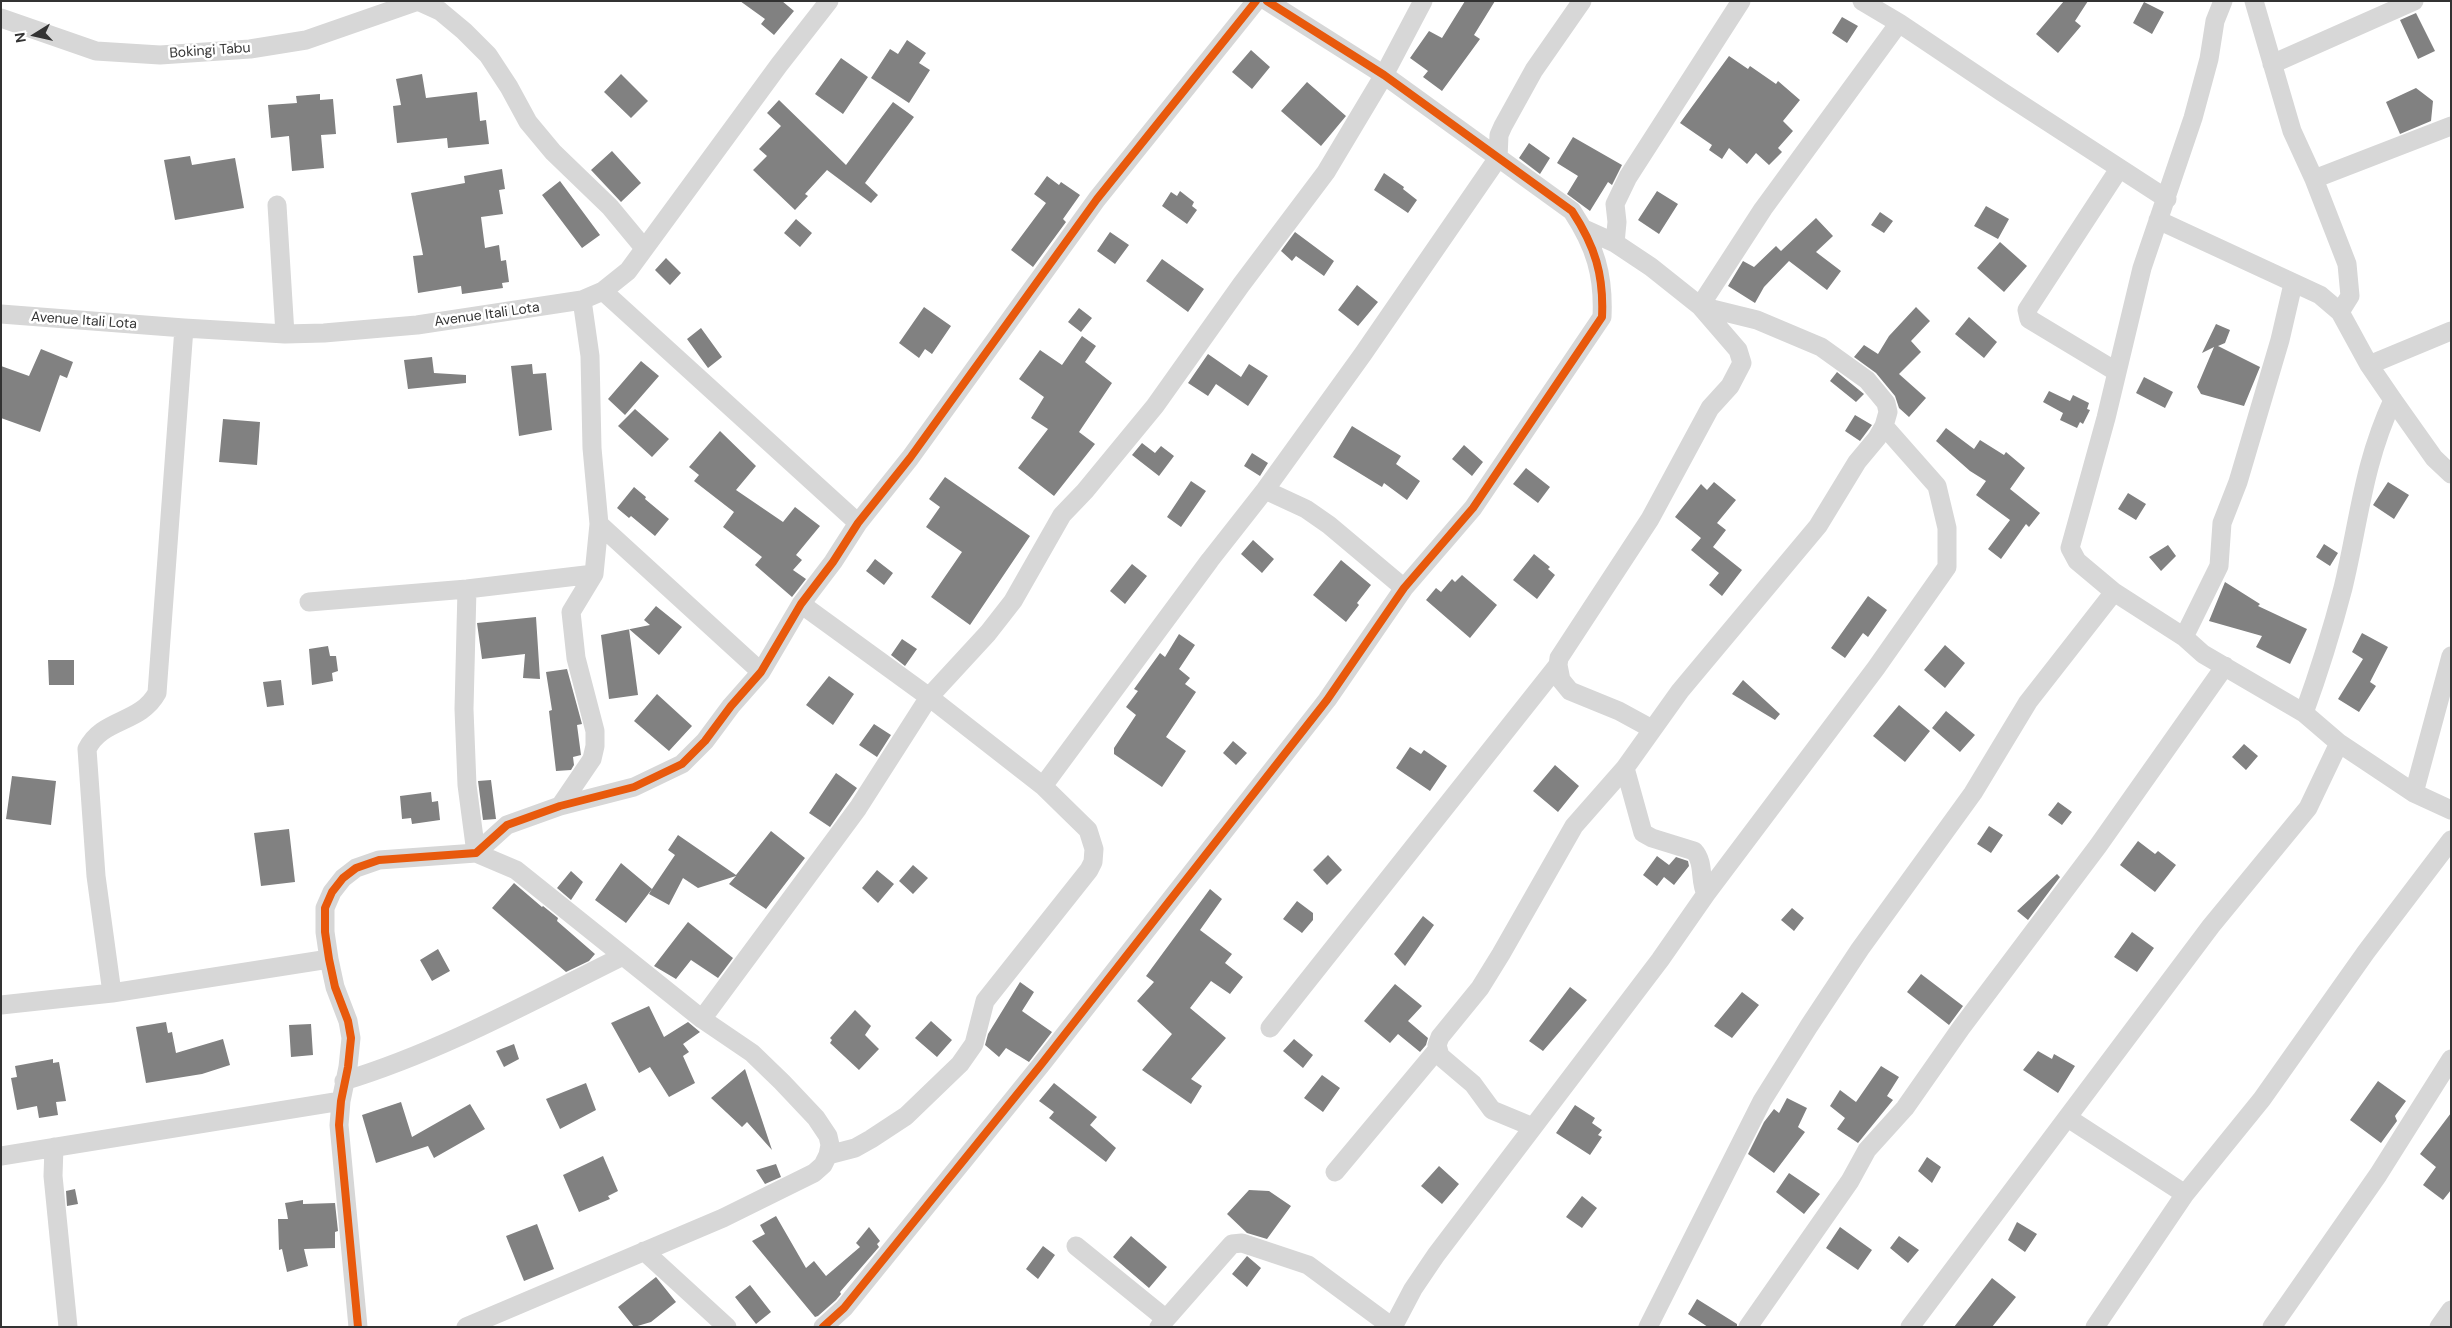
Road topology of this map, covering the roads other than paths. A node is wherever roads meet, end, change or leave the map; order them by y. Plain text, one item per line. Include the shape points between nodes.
1 (418, 1) edge
2 (829, 1) edge
3 (1256, 1) edge
4 (1267, 1) edge
5 (1423, 1) edge
6 (1582, 1) edge
7 (1741, 1) edge
8 (1862, 1) edge
9 (2224, 1) edge
10 (2254, 1) edge
11 (2414, 1) edge
12 (1, 18) edge
13 (1899, 23) junction
14 (2272, 64) junction
15 (1384, 75) junction
16 (2451, 126) edge
17 (1498, 158) junction
18 (2119, 169) junction
19 (2314, 179) junction
20 (2167, 199) junction
21 (277, 205) dead end
22 (2158, 220) junction
23 (1584, 229) junction
24 (1615, 243) junction
25 (644, 248) junction
26 (2293, 284) junction
27 (603, 291) junction
28 (582, 300) junction
29 (1700, 306) junction
30 (2340, 312) junction
31 (1, 314) edge
32 (184, 328) junction
33 (2451, 331) edge
34 (285, 334) junction
35 (2369, 364) junction
36 (2117, 372) junction
37 (2393, 400) junction
38 (1884, 426) junction
39 (2451, 474) edge
40 (1265, 490) junction
41 (858, 523) junction
42 (599, 524) junction
43 (594, 574) junction
44 (1404, 588) junction
45 (467, 589) junction
46 (2114, 592) junction
47 (309, 602) dead end
48 (801, 604) junction
49 (2184, 637) junction
50 (2451, 656) edge
51 (1558, 665) junction
52 (2225, 666) junction
53 (761, 672) junction
54 (929, 697) junction
55 (2304, 713) junction
56 (1652, 729) junction
57 (2339, 743) junction
58 (1625, 768) junction
59 (1043, 786) junction
60 (2414, 793) junction
61 (560, 806) junction
62 (2451, 810) edge
63 (2451, 840) edge
64 (476, 853) junction
65 (1706, 894) junction
66 (623, 956) junction
67 (329, 959) junction
68 (112, 993) junction
69 (2, 1005) edge
70 (702, 1019) junction
71 (1270, 1028) dead end
72 (1437, 1050) junction
73 (2451, 1060) edge
74 (344, 1081) junction
75 (341, 1100) junction
76 (2068, 1118) junction
77 (1533, 1128) junction
78 (54, 1147) junction
79 (1, 1156) edge
80 (828, 1156) junction
81 (1335, 1172) dead end
82 (2184, 1194) junction
83 (1076, 1246) dead end
84 (644, 1251) junction
85 (2451, 1310) edge
86 (1162, 1323) edge
87 (68, 1327) edge
88 (358, 1327) edge
89 (466, 1327) edge
90 (727, 1327) edge
91 (823, 1327) edge
92 (1393, 1327) edge
93 (1648, 1327) edge
94 (1748, 1327) edge
95 (1910, 1327) edge
96 (2095, 1327) edge
97 (2272, 1327) edge
98 (2439, 1327) edge

1 - 12 street, Bokingi Tabu via 306,40 250,49 160,55 96,52
1 - 25 street via 440,11 488,55 510,86 528,122 551,150 610,207
2 - 25 street, Avenue Itali Lota
3 - 41 street via 1096,199 916,450
4 - 15 street
5 - 15 street
6 - 17 street via 1553,40 1511,111 1499,135
7 - 24 street via 1628,177 1615,204
8 - 13 street
9 - 20 street via 2215,21 2202,84
10 - 14 street
11 - 14 street
13 - 18 street
13 - 29 street via 1763,209
14 - 19 street via 2292,130
15 - 17 street
15 - 54 street via 1326,172 1154,406 1062,515 1002,616
16 - 19 street
17 - 23 street via 1572,210
17 - 40 street
18 - 20 street
18 - 36 street via 2027,310 2029,319
19 - 30 street via 2347,264 2350,296
20 - 22 street
21 - 34 street
22 - 26 street
22 - 36 street via 2142,268
23 - 24 street
23 - 44 street via 1598,264 1603,290 1602,317 1473,508
24 - 29 street
25 - 27 street, Avenue Itali Lota via 628,271
26 - 30 street via 2320,295
26 - 49 street via 2238,482 2222,523 2219,566
27 - 28 street, Avenue Itali Lota
27 - 41 street
28 - 34 street, Avenue Itali Lota via 417,325
28 - 42 street via 590,356 592,448
29 - 38 street via 1757,320 1822,347 1867,380 1880,395 1888,412
29 - 51 street via 1738,350 1742,363 1730,386 1710,408 1650,519 1563,649
30 - 35 street
31 - 32 street, Avenue Itali Lota
32 - 34 street, Avenue Itali Lota
32 - 68 street via 157,692 151,704 131,718 101,730 87,749 96,876
33 - 35 street
35 - 37 street
36 - 46 street via 2070,548 2077,561
37 - 39 street via 2434,458
37 - 55 street via 2370,459 2342,590 2321,667
38 - 56 street via 1857,462 1818,526 1691,677
38 - 65 street via 1937,486 1947,528 1947,566 1876,668
40 - 44 street via 1306,509 1329,525
40 - 59 street
41 - 48 street
42 - 43 street
42 - 53 street
43 - 45 street
43 - 61 street via 571,612 576,658 595,732 595,746 587,767
44 - 91 street via 1327,700 1058,1043 844,1308
45 - 47 street
45 - 64 street via 464,709
46 - 49 street
46 - 93 street via 2028,702 1973,793 1808,1026 1762,1101
48 - 53 street
48 - 54 street
49 - 52 street via 2203,654
50 - 60 street
51 - 56 street via 1562,680 1570,691
51 - 71 street
52 - 55 street
52 - 94 street via 2098,846 1905,1108 1867,1150 1850,1181
53 - 61 street via 682,764 634,787
54 - 59 street
54 - 70 street via 858,808
55 - 57 street
56 - 58 street
57 - 60 street
57 - 76 street via 2308,808 2211,926
58 - 65 street via 1643,833 1694,851 1700,862 1702,887
58 - 72 street via 1570,832 1498,959 1480,988 1440,1037
59 - 80 street via 1088,830 1094,849 1089,870 985,1001 974,1044 960,1064 906,1116 855,1148
60 - 62 street
61 - 64 street via 507,825
63 - 82 street via 2366,952 2262,1099
64 - 66 street via 516,870
64 - 67 street via 379,860 356,868 332,892 325,908
65 - 77 street
66 - 70 street
66 - 74 street via 430,1050
67 - 68 street
67 - 74 street via 351,1038
68 - 69 street
70 - 80 street via 752,1053 816,1118 828,1136
72 - 77 street via 1473,1084 1492,1110
72 - 81 street
73 - 97 street via 2378,1175
74 - 75 street
75 - 78 street
75 - 88 street via 339,1124
76 - 82 street
76 - 95 street
77 - 92 street via 1427,1268
78 - 79 street
78 - 87 street via 53,1176
80 - 84 street via 814,1173 723,1218
82 - 96 street
83 - 86 street
84 - 89 street
84 - 90 street
85 - 98 street
86 - 92 street via 1232,1244 1242,1243 1308,1265

